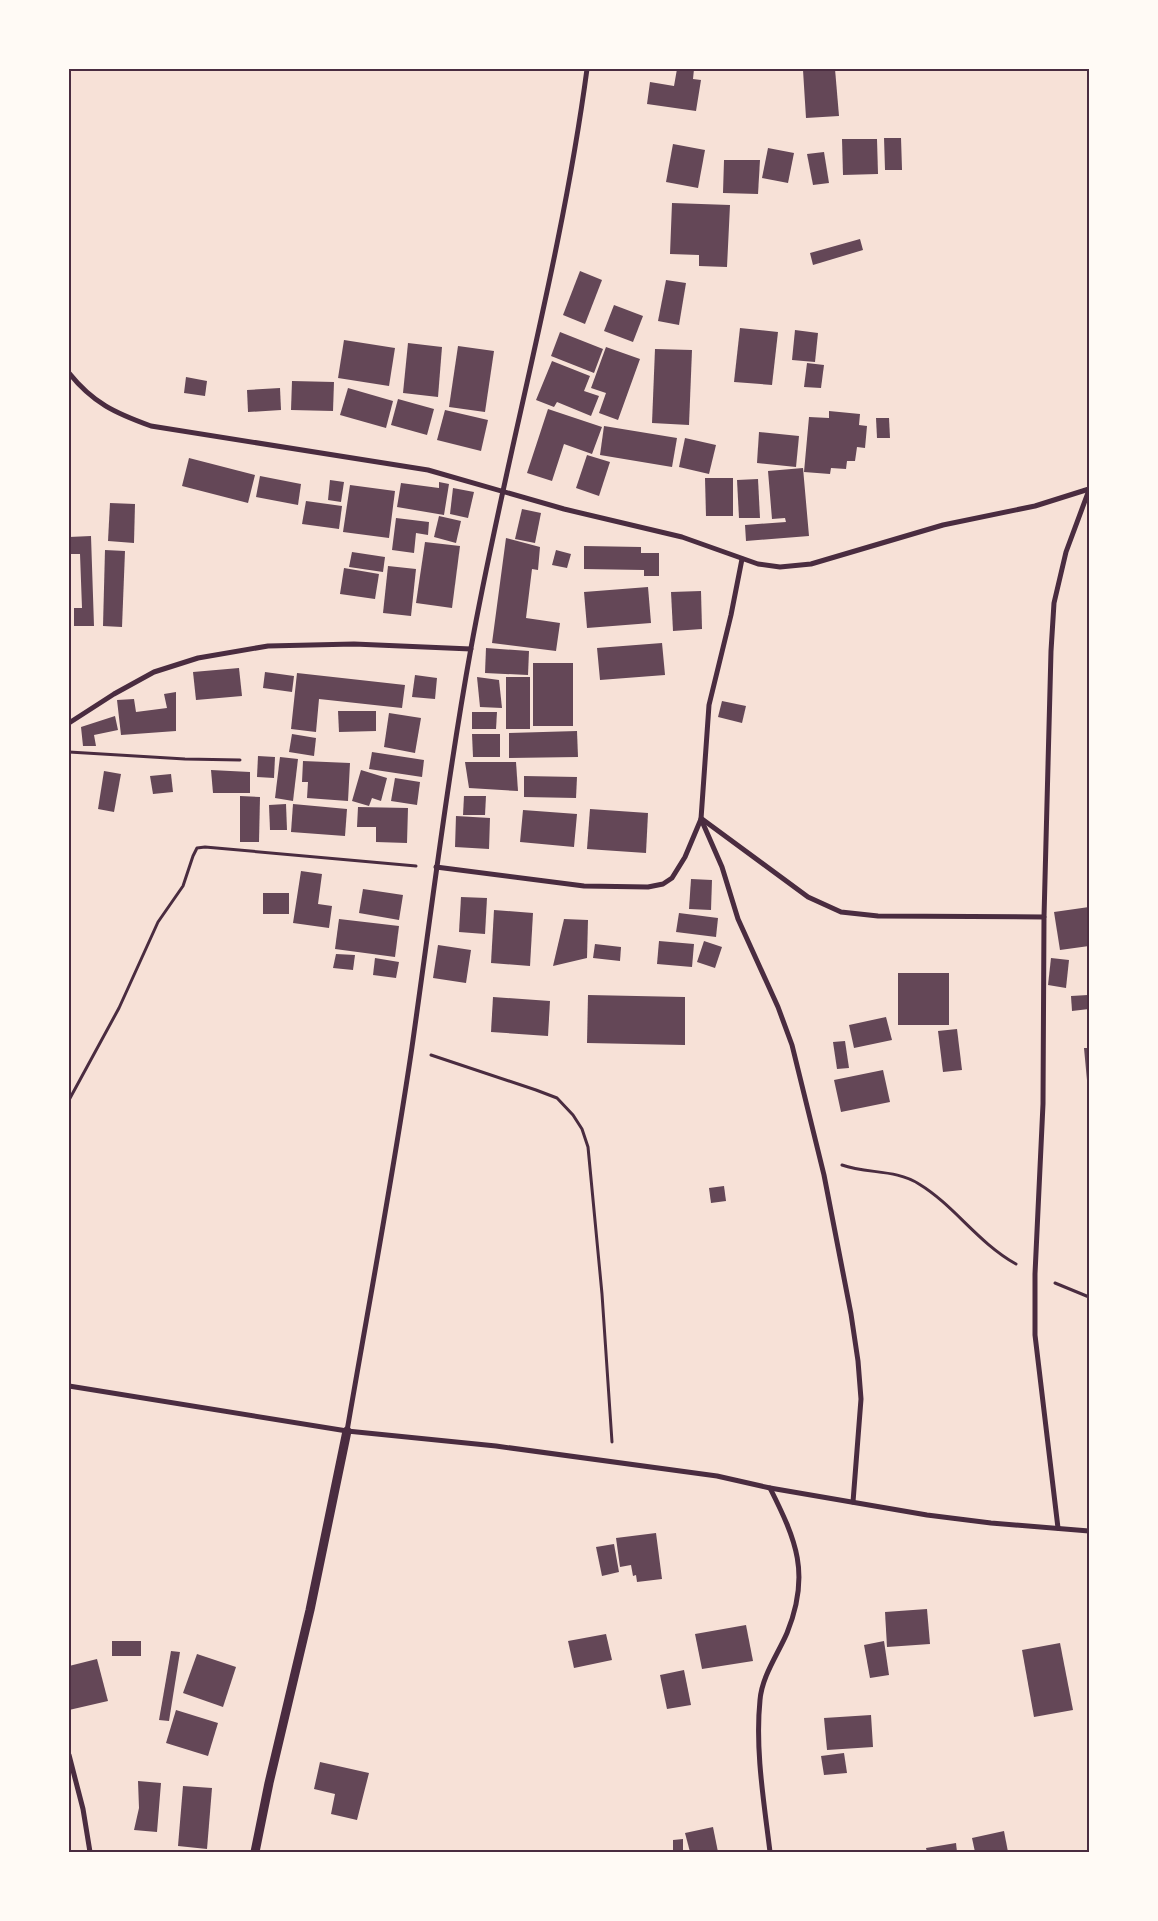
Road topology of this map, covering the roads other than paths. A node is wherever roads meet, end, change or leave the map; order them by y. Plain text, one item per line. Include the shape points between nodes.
1 (587, 69) edge
2 (69, 373) edge
3 (1089, 489) edge
4 (502, 492) junction
5 (742, 559) junction
6 (471, 649) junction
7 (69, 723) edge
8 (701, 819) junction
9 (436, 867) junction
10 (1044, 917) junction
11 (69, 1386) edge
12 (347, 1431) junction
13 (770, 1488) junction
14 (853, 1502) junction
15 (1058, 1528) junction
16 (1089, 1531) edge
17 (69, 1755) edge
18 (90, 1852) edge
19 (255, 1852) edge
20 (770, 1852) edge

1 - 4 street via 546,297
2 - 4 street via 95,400 122,416 151,426 428,470
3 - 5 street via 1035,506 943,525 811,564 780,566
3 - 10 street via 1066,552 1054,603
4 - 5 street via 682,536
4 - 6 street
5 - 8 street via 709,704
6 - 7 street via 354,644 268,646 198,658 154,672
6 - 9 street
8 - 9 street via 672,878 648,887 584,886
8 - 10 street via 808,897 841,912 878,916
8 - 14 street via 722,867 738,919 792,1045 818,1150 858,1361 860,1399
9 - 12 street via 412,1049
10 - 15 street via 1043,1104 1035,1335
11 - 12 street
12 - 13 street via 496,1446 717,1476
12 - 19 street
13 - 14 street
13 - 20 street via 790,1527 798,1554 800,1578 790,1624 770,1666 760,1698 758,1734
14 - 15 street via 927,1515
15 - 16 street
17 - 18 street

